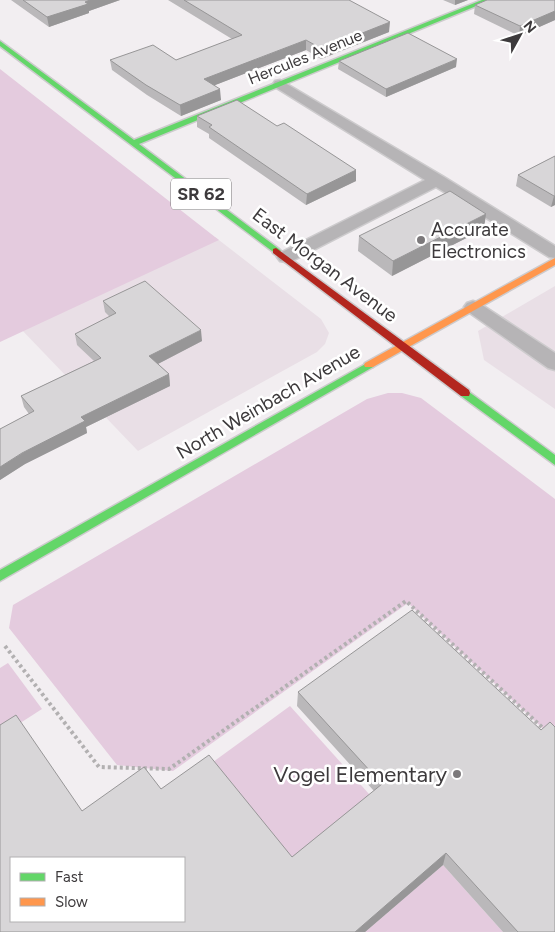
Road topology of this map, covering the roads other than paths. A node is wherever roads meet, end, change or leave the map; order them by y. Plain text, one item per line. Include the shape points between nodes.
1 (488, 0) edge
2 (0, 43) edge
3 (280, 84) junction
4 (135, 143) junction
5 (438, 180) junction
6 (555, 253) edge
7 (286, 257) junction
8 (555, 261) edge
9 (473, 307) junction
10 (402, 346) junction
11 (555, 364) edge
12 (552, 455) edge
13 (0, 576) edge

1 - 3 main road, Hercules Avenue
2 - 4 main road, East Morgan Avenue / SR 62
3 - 4 main road, Hercules Avenue
3 - 5 lane
4 - 7 main road, East Morgan Avenue / SR 62
5 - 6 lane
5 - 7 lane
7 - 10 main road, East Morgan Avenue / SR 62
8 - 9 main road, North Weinbach Avenue
9 - 10 main road, North Weinbach Avenue
9 - 11 lane
10 - 12 main road, East Morgan Avenue / SR 62
10 - 13 main road, North Weinbach Avenue

